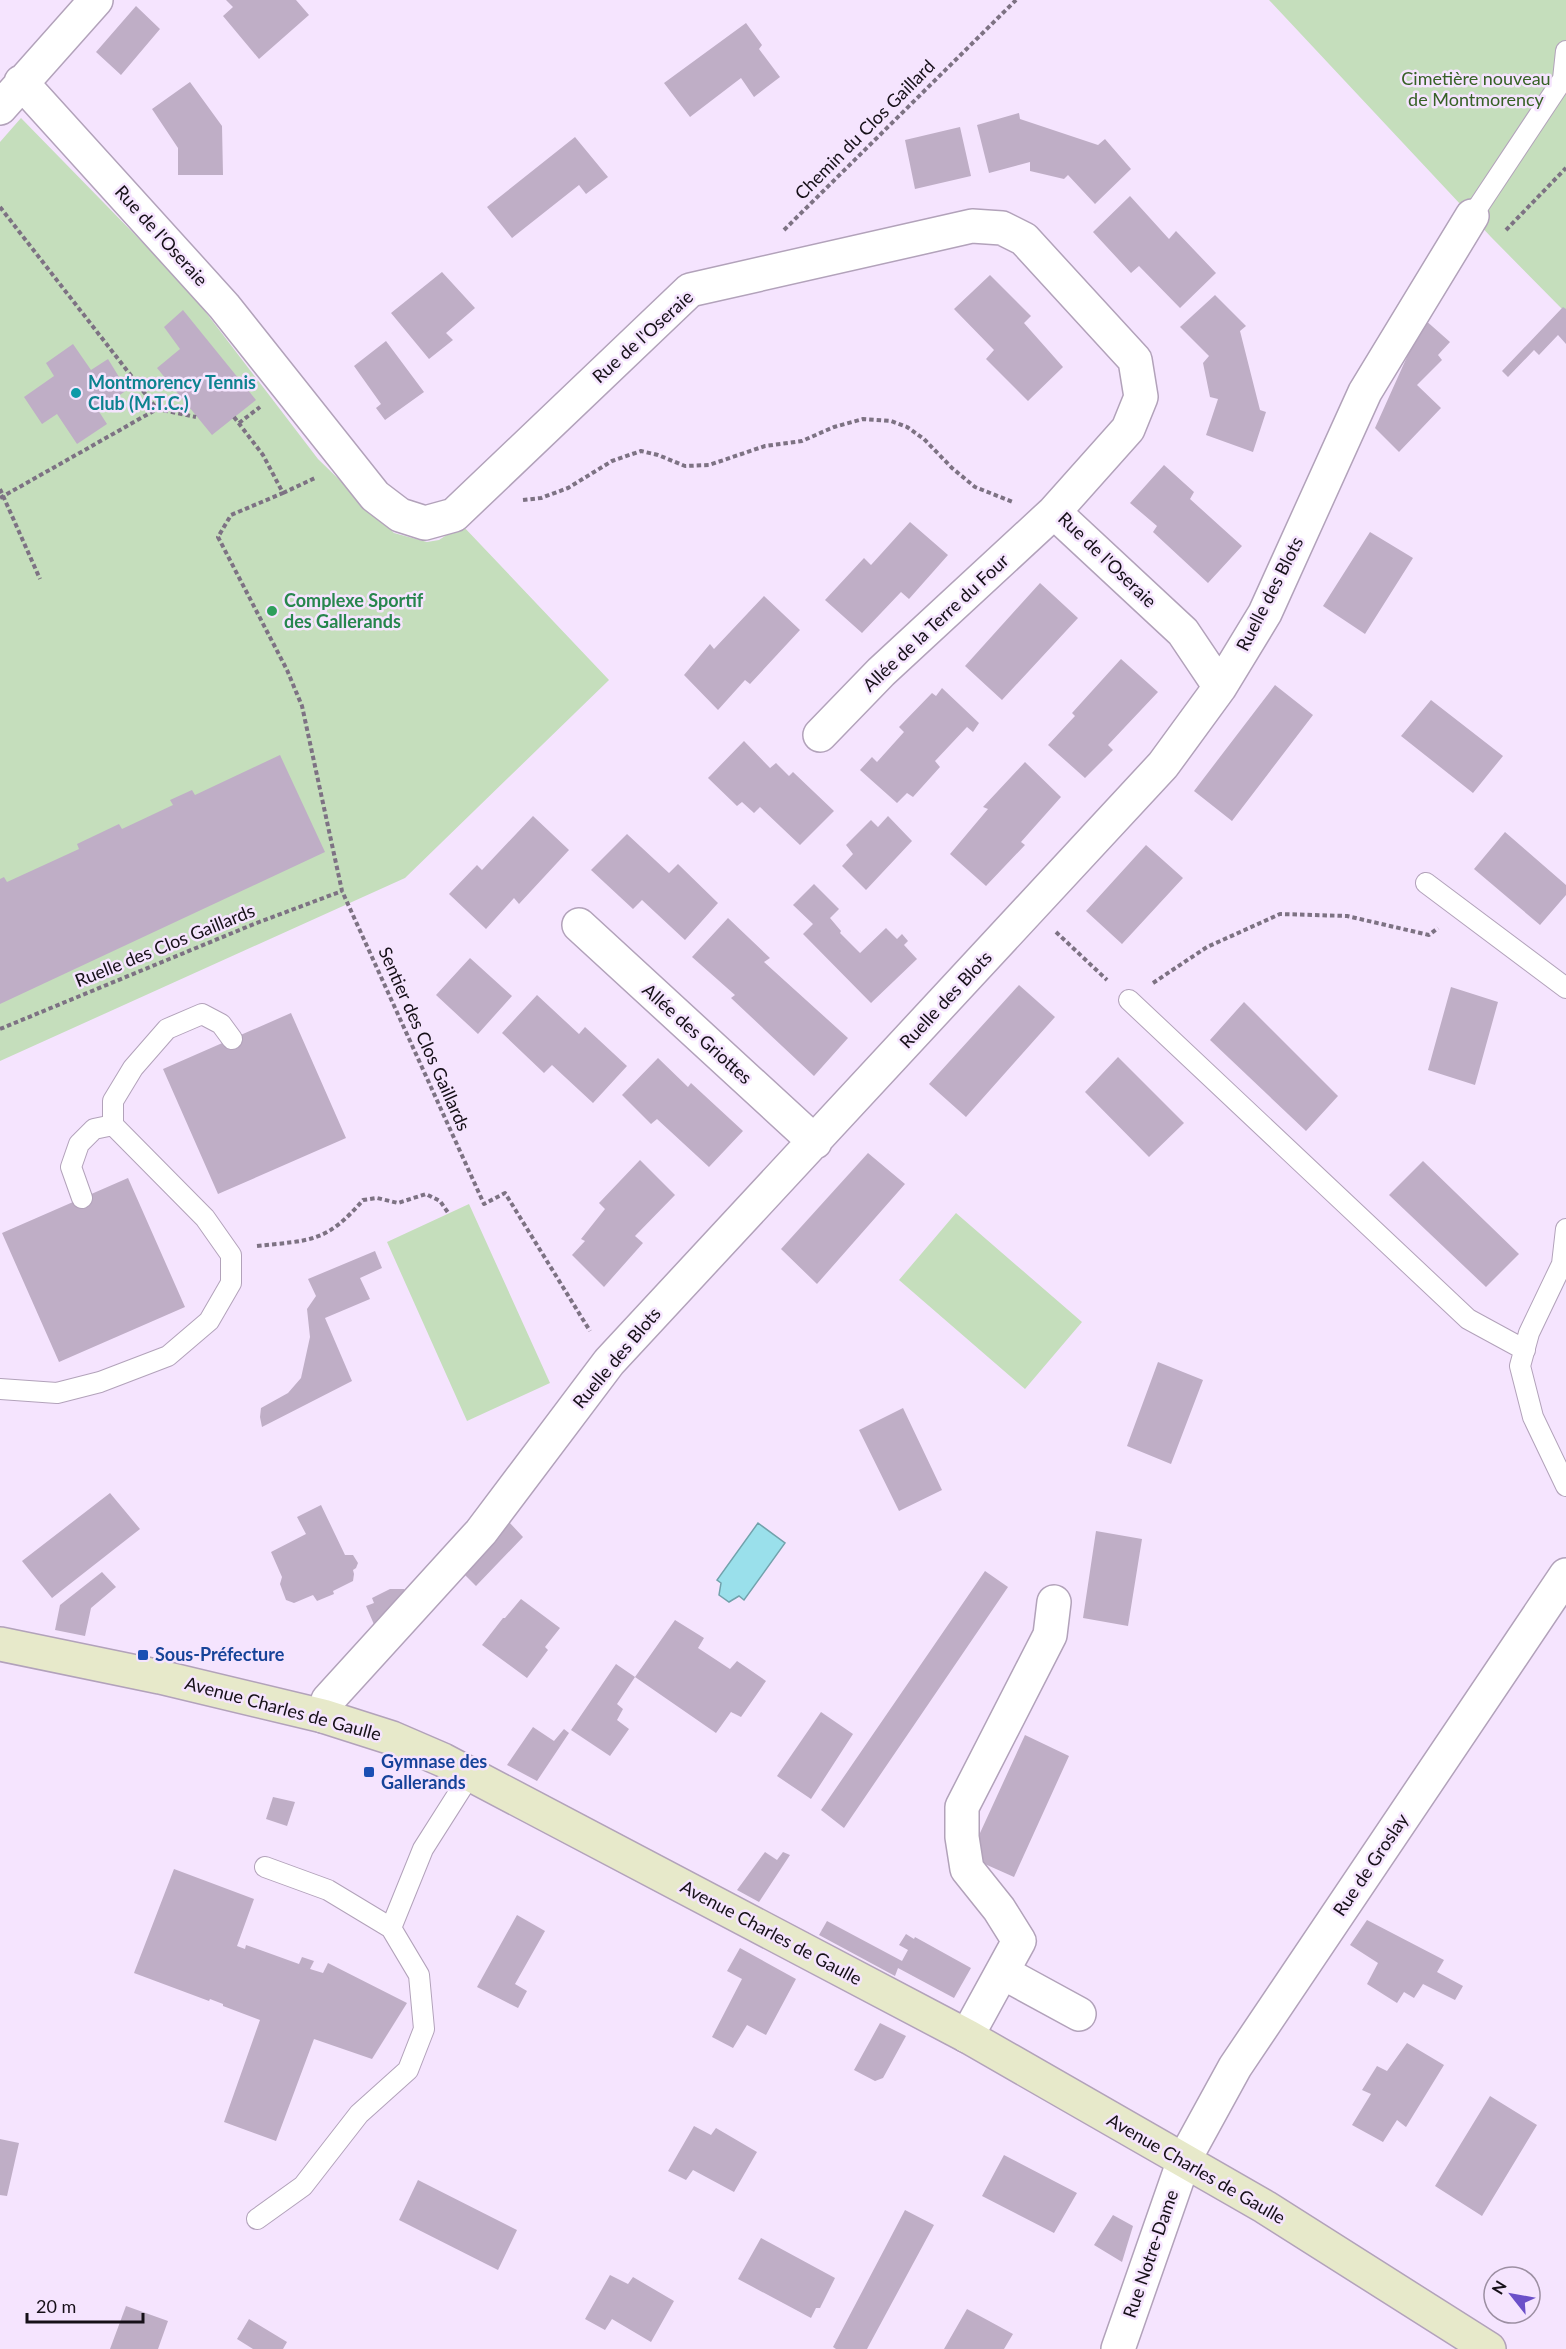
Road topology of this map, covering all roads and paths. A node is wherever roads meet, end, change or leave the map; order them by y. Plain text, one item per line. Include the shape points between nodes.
1 (96, 0) edge
2 (1016, 0) edge
3 (1566, 51) edge
4 (21, 82) junction
5 (0, 108) edge
6 (1566, 168) edge
7 (0, 207) edge
8 (1472, 216) joint
9 (1506, 230) dead end
10 (777, 237) dead end
11 (157, 409) junction
12 (196, 417) dead end
13 (234, 417) dead end
14 (0, 489) edge
15 (2, 498) edge
16 (472, 498) junction
17 (1054, 512) junction
18 (40, 579) dead end
19 (1220, 687) junction
20 (820, 735) dead end
21 (1426, 883) dead end
22 (342, 891) junction
23 (1030, 909) junction
24 (1462, 910) junction
25 (579, 925) dead end
26 (1566, 988) edge
27 (1129, 1000) junction
28 (0, 1029) edge
29 (232, 1039) dead end
30 (113, 1125) junction
31 (815, 1142) junction
32 (82, 1198) dead end
33 (449, 1214) dead end
34 (1566, 1228) edge
35 (231, 1255) junction
36 (1525, 1350) junction
37 (609, 1362) junction
38 (0, 1389) edge
39 (1566, 1486) edge
40 (1566, 1575) edge
41 (1054, 1602) dead end
42 (0, 1644) edge
43 (323, 1716) junction
44 (470, 1775) junction
45 (265, 1867) dead end
46 (391, 1928) junction
47 (1002, 1972) junction
48 (1079, 2014) dead end
49 (967, 2036) junction
50 (1184, 2160) junction
51 (257, 2219) dead end
52 (1118, 2349) edge
53 (1489, 2349) edge

1 - 4 street
2 - 10 path, Chemin du Clos Gaillard
3 - 8 lane via 1563,79
4 - 5 street
4 - 16 street, Rue de l'Oseraie via 224,306 375,496 400,515 425,523 454,515
6 - 9 path
7 - 11 path
8 - 19 street, Ruelle des Blots via 1365,392 1265,613
11 - 12 path
11 - 15 path
13 - 22 path, Sentier des Clos Gaillards via 258,446 283,492 231,515 218,537 302,706
14 - 15 path
15 - 18 path
16 - 17 path via 500,503 541,498 568,488 612,461 641,451 685,466 710,465 765,446 802,441 863,419 891,421 906,427 975,487 1018,505
16 - 17 street, Rue de l'Oseraie via 690,290 972,226 1002,228 1024,239 1135,360 1141,397 1128,429
17 - 19 street, Rue de l'Oseraie via 1183,632
17 - 20 street, Allée de la Terre du Four via 881,672
19 - 23 street, Ruelle des Blots via 1163,765
21 - 24 lane
22 - 28 path, Ruelle des Clos Gaillards
22 - 37 path, Sentier des Clos Gaillards via 484,1204 505,1193
23 - 27 path
23 - 31 street, Ruelle des Blots
24 - 26 lane
24 - 27 path via 1429,935 1347,916 1280,915 1207,947
25 - 31 street, Allée des Griottes
27 - 36 lane via 1468,1319
29 - 30 lane via 221,1024 202,1014 167,1029 113,1101
30 - 32 lane via 94,1129 79,1144 71,1167
30 - 35 lane via 205,1218
31 - 37 street, Ruelle des Blots
33 - 35 path via 440,1201 426,1194 398,1203 377,1198 363,1200 345,1220 318,1238 258,1246
34 - 36 lane via 1562,1264 1529,1333
35 - 38 lane via 231,1283 209,1321 168,1356 100,1382 57,1393
36 - 39 lane via 1520,1366 1533,1417
37 - 43 street, Ruelle des Blots via 481,1532 328,1700
40 - 50 street, Rue de Groslay via 1235,2067
41 - 47 street via 1050,1635 962,1807 967,1869 1018,1941
42 - 43 main road, Avenue Charles de Gaulle
43 - 44 main road, Avenue Charles de Gaulle via 392,1738
44 - 46 lane via 423,1849
44 - 49 main road, Avenue Charles de Gaulle
45 - 46 lane via 328,1890
46 - 51 lane via 419,1975 424,2029 408,2070 359,2114 303,2186
47 - 48 street
47 - 49 street
49 - 50 main road, Avenue Charles de Gaulle
50 - 52 street, Rue Notre-Dame
50 - 53 main road, Avenue Charles de Gaulle

